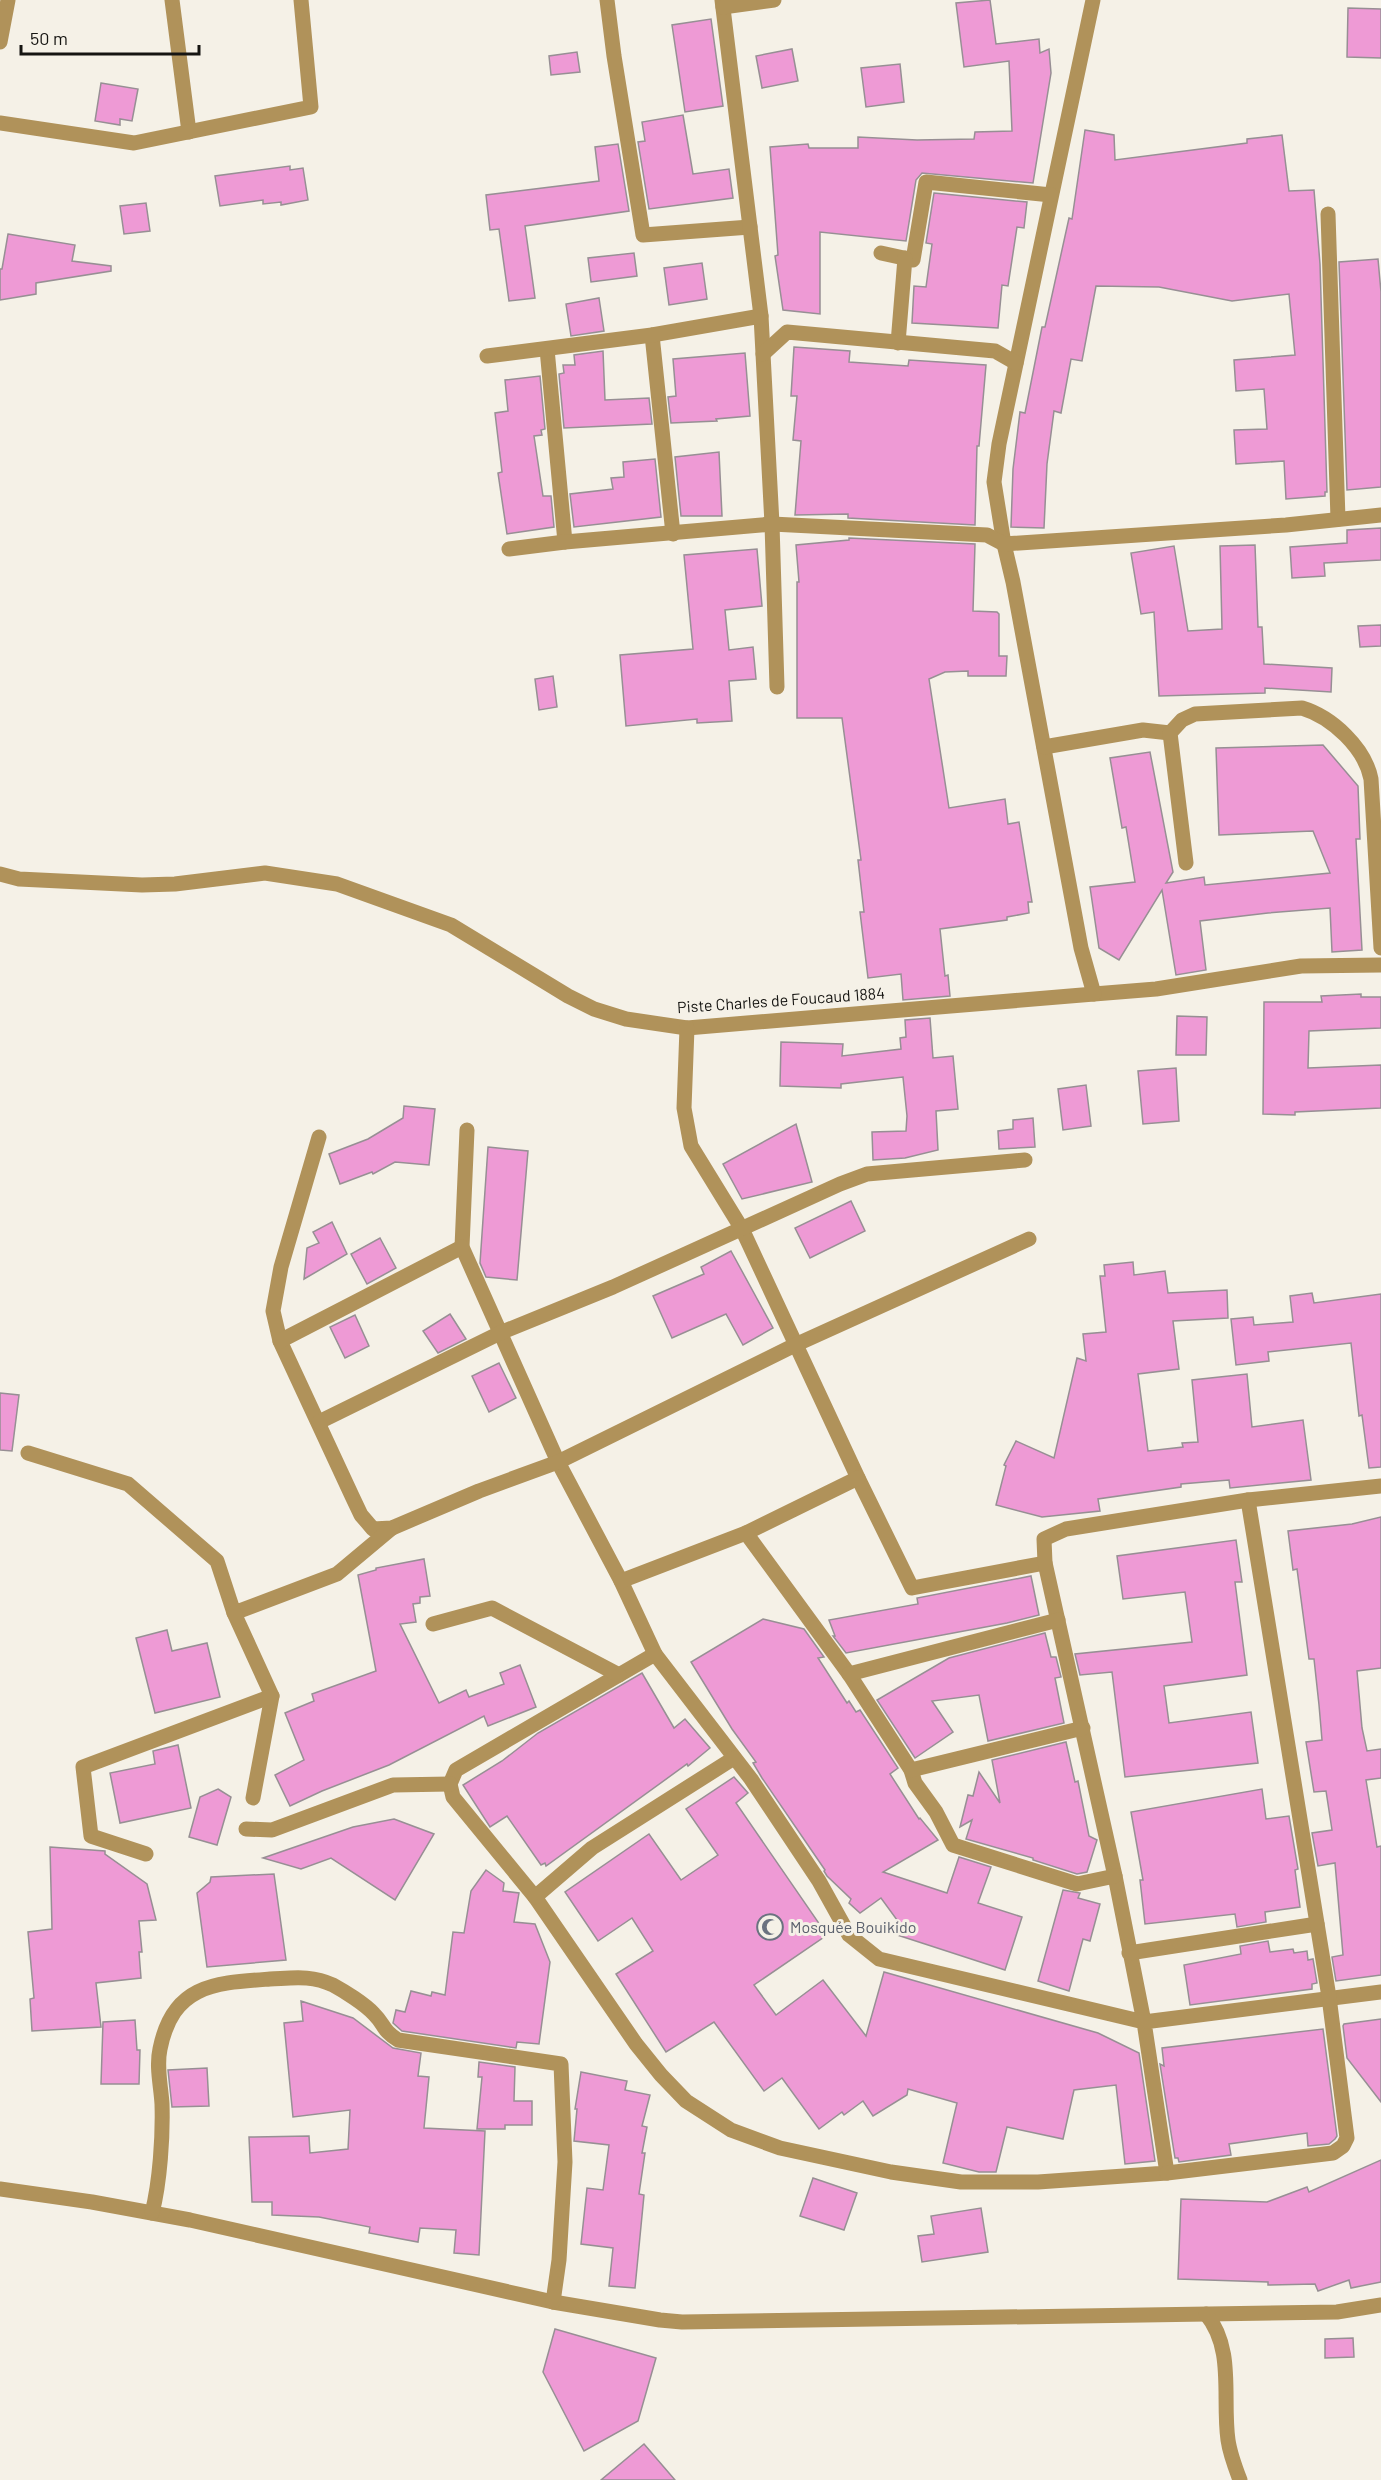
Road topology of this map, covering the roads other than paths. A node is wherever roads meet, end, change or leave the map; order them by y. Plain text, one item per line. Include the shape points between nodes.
1 (8, 0) edge
2 (172, 0) edge
3 (301, 0) edge
4 (607, 0) edge
5 (774, 0) edge
6 (1093, 0) edge
7 (723, 3) edge
8 (0, 42) edge
9 (0, 123) edge
10 (189, 132) junction
11 (1051, 195) junction
12 (1328, 214) dead end
13 (750, 227) junction
14 (881, 253) dead end
15 (905, 258) junction
16 (761, 316) junction
17 (652, 335) junction
18 (898, 343) junction
19 (547, 349) junction
20 (763, 354) junction
21 (487, 356) dead end
22 (1016, 363) junction
23 (1381, 515) edge
24 (1338, 519) junction
25 (772, 524) junction
26 (673, 534) junction
27 (565, 542) junction
28 (1004, 544) junction
29 (509, 549) dead end
30 (777, 687) dead end
31 (1170, 733) junction
32 (1044, 747) junction
33 (1186, 863) dead end
34 (0, 874) edge
35 (1381, 948) edge
36 (1381, 965) edge
37 (1094, 994) junction
38 (687, 1028) junction
39 (467, 1130) dead end
40 (319, 1137) dead end
41 (1025, 1160) dead end
42 (742, 1229) junction
43 (1029, 1239) dead end
44 (462, 1247) junction
45 (500, 1333) junction
46 (280, 1341) junction
47 (795, 1345) junction
48 (319, 1422) junction
49 (28, 1453) dead end
50 (558, 1462) junction
51 (858, 1478) junction
52 (1381, 1486) edge
53 (1248, 1500) junction
54 (392, 1528) junction
55 (746, 1533) junction
56 (1045, 1563) junction
57 (621, 1581) junction
58 (234, 1613) junction
59 (1058, 1620) junction
60 (433, 1624) dead end
61 (655, 1654) junction
62 (849, 1674) junction
63 (619, 1675) junction
64 (272, 1696) junction
65 (1083, 1728) junction
66 (735, 1758) junction
67 (911, 1770) junction
68 (450, 1784) junction
69 (252, 1798) dead end
70 (246, 1829) dead end
71 (146, 1854) dead end
72 (1115, 1876) junction
73 (535, 1897) junction
74 (1317, 1924) junction
75 (1129, 1953) junction
76 (1381, 1992) edge
77 (1329, 1997) junction
78 (1144, 2022) junction
79 (1167, 2173) junction
80 (0, 2189) edge
81 (152, 2213) junction
82 (553, 2302) junction
83 (1381, 2305) edge
84 (1206, 2314) junction
85 (1240, 2480) edge

1 - 8 street
2 - 10 street
3 - 10 street via 311,107
4 - 13 street via 643,235
5 - 7 street
6 - 11 street
7 - 13 street
9 - 10 street via 134,143
11 - 15 street via 926,182 913,260
11 - 22 street
12 - 24 street
13 - 16 street
14 - 15 street
15 - 18 street
16 - 17 street
16 - 20 street
17 - 19 street
17 - 26 street
18 - 20 street via 787,332
18 - 22 street via 995,351
19 - 21 street
19 - 27 street
20 - 25 street
22 - 28 street via 994,482
23 - 24 street
24 - 28 street
25 - 26 street
25 - 28 street via 987,535
25 - 30 street
26 - 27 street
27 - 29 street
28 - 32 street
31 - 32 street via 1143,730
31 - 33 street
31 - 35 street via 1182,720 1195,714 1302,708 1324,717 1358,750 1368,764 1371,779
32 - 37 street via 1081,948
34 - 38 street, Piste Charles de Foucaud 1884 via 19,879 142,885 265,873 337,884 451,925 594,1009 626,1019
36 - 37 street, Piste Charles de Foucaud 1884 via 1301,966 1156,989
37 - 38 street, Piste Charles de Foucaud 1884
38 - 42 street via 684,1108 691,1146
39 - 44 street
40 - 46 street via 273,1303
41 - 42 street via 867,1174
42 - 45 street
42 - 47 street
43 - 47 street
44 - 45 street
44 - 46 street
45 - 48 street
45 - 50 street
46 - 48 street
47 - 50 street
47 - 51 street
48 - 54 street via 368,1524 373,1529
49 - 58 street via 128,1484 217,1561
50 - 54 street
50 - 57 street
51 - 55 street
51 - 56 street via 912,1588
52 - 53 street
53 - 56 street via 1066,1529 1044,1539
53 - 74 street
54 - 58 street via 337,1574
55 - 57 street
55 - 62 street
56 - 59 street
57 - 61 street
58 - 64 street
59 - 62 street
59 - 65 street
60 - 63 street via 492,1608
61 - 63 street
61 - 66 street
62 - 67 street
63 - 68 street via 456,1770
64 - 69 street
64 - 71 street via 83,1767 91,1836
65 - 67 street
65 - 72 street
66 - 73 street via 592,1848
66 - 78 street via 819,1881 849,1935 879,1959
67 - 72 street via 953,1845 1077,1884
68 - 70 street via 393,1785 272,1830
68 - 73 street via 453,1797
72 - 75 street
73 - 79 street via 661,2075 686,2101 730,2130 780,2148 891,2172 961,2182 1038,2182
74 - 75 street
74 - 77 street
75 - 78 street
76 - 77 street
77 - 78 street
77 - 79 street via 1347,2127 1343,2146 1333,2153
78 - 79 street
80 - 81 street
81 - 82 street
81 - 82 street via 162,2106 160,2048 174,2013 189,1996 206,1987 309,1976 344,1991 375,2014 386,2032 398,2040 561,2064 565,2162
82 - 84 street via 682,2322
83 - 84 street via 1337,2312
84 - 85 street via 1221,2338 1228,2439

